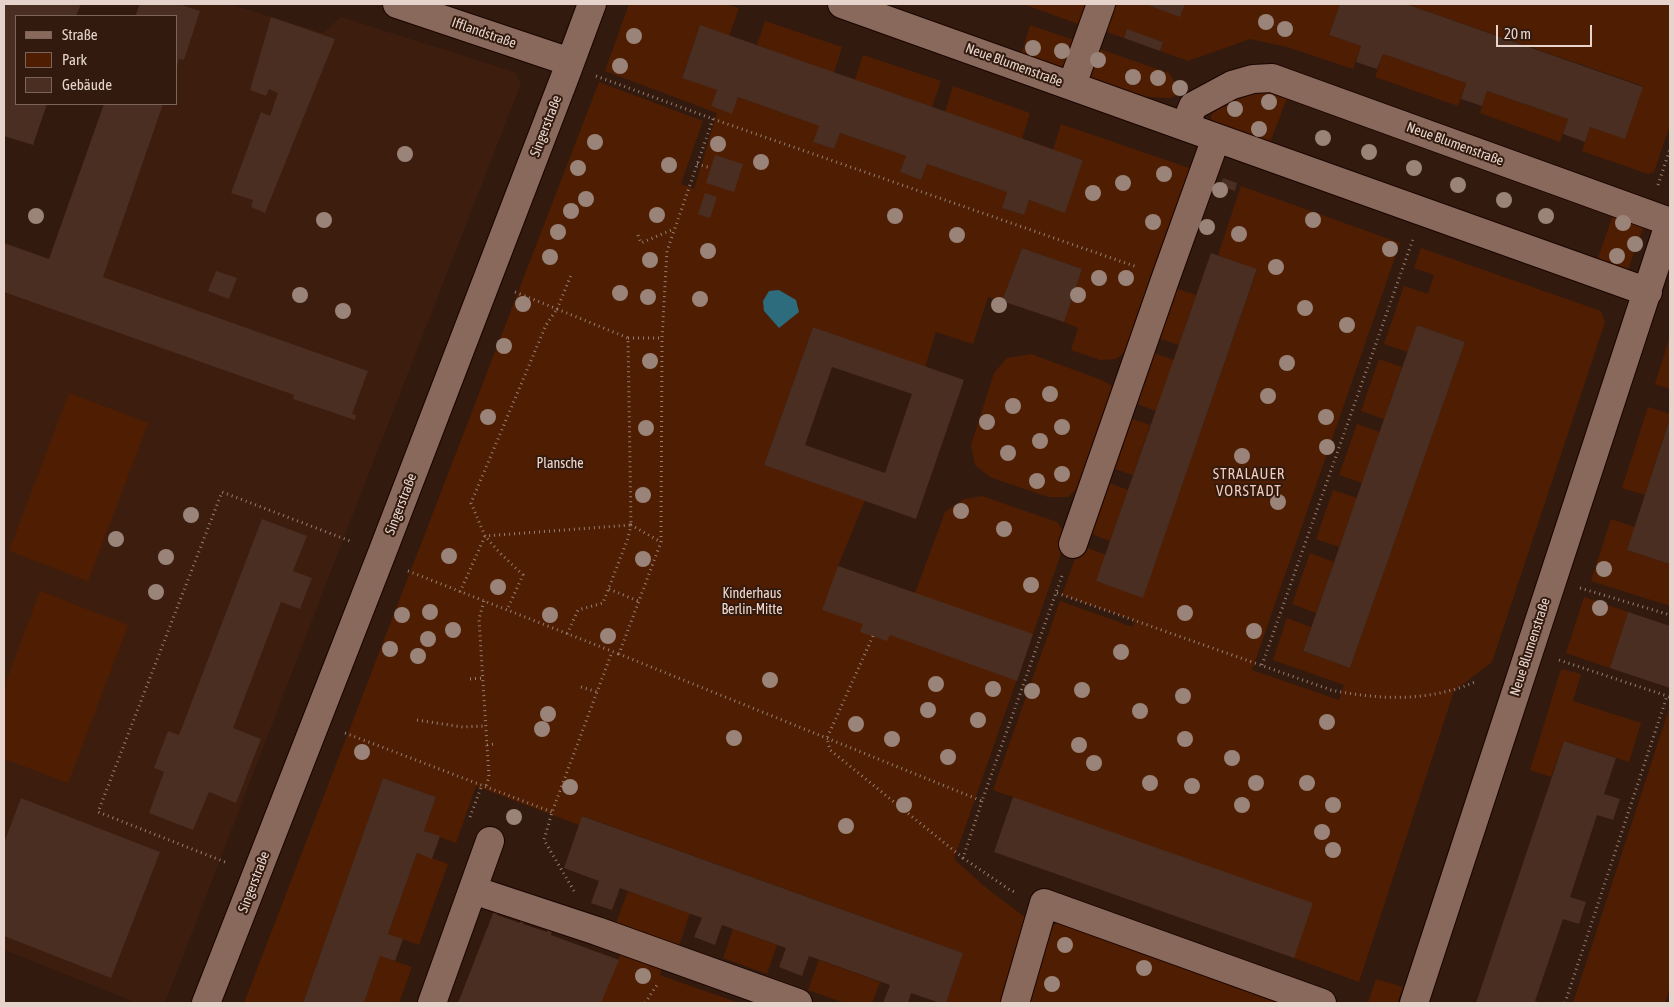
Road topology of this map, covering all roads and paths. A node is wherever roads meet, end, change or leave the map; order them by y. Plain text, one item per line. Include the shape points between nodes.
1 (397, 4) edge
2 (592, 4) edge
3 (1100, 4) edge
4 (855, 6) edge
5 (570, 62) junction
6 (594, 75) dead end
7 (1072, 85) junction
8 (713, 119) junction
9 (1185, 126) junction
10 (1216, 138) junction
11 (1670, 149) edge
12 (697, 164) junction
13 (711, 168) dead end
14 (1423, 211) junction
15 (1663, 219) edge
16 (675, 229) junction
17 (638, 235) dead end
18 (572, 272) dead end
19 (1166, 277) junction
20 (512, 291) dead end
21 (1648, 292) junction
22 (557, 309) junction
23 (628, 338) junction
24 (662, 338) junction
25 (631, 525) junction
26 (485, 536) junction
27 (350, 541) dead end
28 (661, 542) junction
29 (1073, 544) joint
30 (404, 569) dead end
31 (1552, 580) junction
32 (609, 589) junction
33 (460, 592) junction
34 (1057, 593) junction
35 (484, 601) junction
36 (639, 602) junction
37 (507, 610) junction
38 (1670, 615) edge
39 (568, 634) junction
40 (873, 636) dead end
41 (1529, 650) junction
42 (612, 652) junction
43 (619, 654) junction
44 (1262, 665) junction
45 (483, 678) junction
46 (470, 679) dead end
47 (1475, 682) dead end
48 (581, 686) dead end
49 (597, 692) junction
50 (1669, 697) edge
51 (417, 720) dead end
52 (485, 726) junction
53 (342, 732) dead end
54 (827, 738) junction
55 (494, 744) dead end
56 (487, 745) junction
57 (484, 786) junction
58 (982, 801) junction
59 (552, 812) junction
60 (467, 825) dead end
61 (490, 841) dead end
62 (964, 858) junction
63 (225, 862) dead end
64 (473, 890) junction
65 (1044, 903) junction
66 (598, 931) junction
67 (206, 1003) edge
68 (432, 1003) edge
69 (798, 1003) edge
70 (1015, 1003) edge
71 (1322, 1003) edge
72 (1414, 1003) edge
73 (1565, 1003) edge

1 - 5 street, Ifflandstraße
2 - 5 street, Singerstraße
3 - 7 street
4 - 7 street, Neue Blumenstraße
5 - 67 street, Singerstraße
6 - 8 path
7 - 9 street, Neue Blumenstraße
8 - 12 path
8 - 19 path
9 - 10 street, Neue Blumenstraße
9 - 15 street, Neue Blumenstraße via 1194,106 1201,102 1232,85 1272,78
10 - 14 street, Neue Blumenstraße
10 - 19 street
11 - 15 path
12 - 13 path
12 - 16 path
14 - 21 street, Neue Blumenstraße
14 - 44 path
15 - 21 street, Neue Blumenstraße
16 - 17 path via 641,243
16 - 24 path via 667,251
18 - 22 path
19 - 29 street
20 - 22 path
21 - 31 street, Neue Blumenstraße
22 - 23 path
22 - 26 path via 546,326 471,503
23 - 24 path
23 - 25 path
24 - 28 path
25 - 26 path
25 - 28 path
25 - 32 path
26 - 33 path
26 - 37 path via 523,575
27 - 63 path via 222,492 98,812
28 - 36 path
29 - 34 path
30 - 33 path
31 - 38 path
31 - 41 street, Neue Blumenstraße
32 - 36 path
32 - 39 path via 603,603 578,610
33 - 35 path
34 - 44 path
34 - 58 path
35 - 37 path
35 - 45 path via 479,619
36 - 43 path
37 - 39 path
39 - 42 path
40 - 54 path
41 - 50 path
41 - 72 street, Neue Blumenstraße
42 - 43 path
42 - 49 path
43 - 54 path
44 - 47 path via 1331,690 1358,696 1412,697 1456,690
45 - 46 path
45 - 52 path
48 - 49 path
49 - 59 path
50 - 73 path
51 - 52 path via 463,727
52 - 56 path
53 - 57 path
54 - 58 path
54 - 62 path via 830,750
55 - 56 path
56 - 57 path via 489,777
57 - 59 path
57 - 60 path
58 - 62 path
59 - 66 path via 544,840
61 - 64 street
62 - 65 path via 1010,890
64 - 66 street
64 - 68 street
65 - 70 street
65 - 71 street
66 - 69 street

